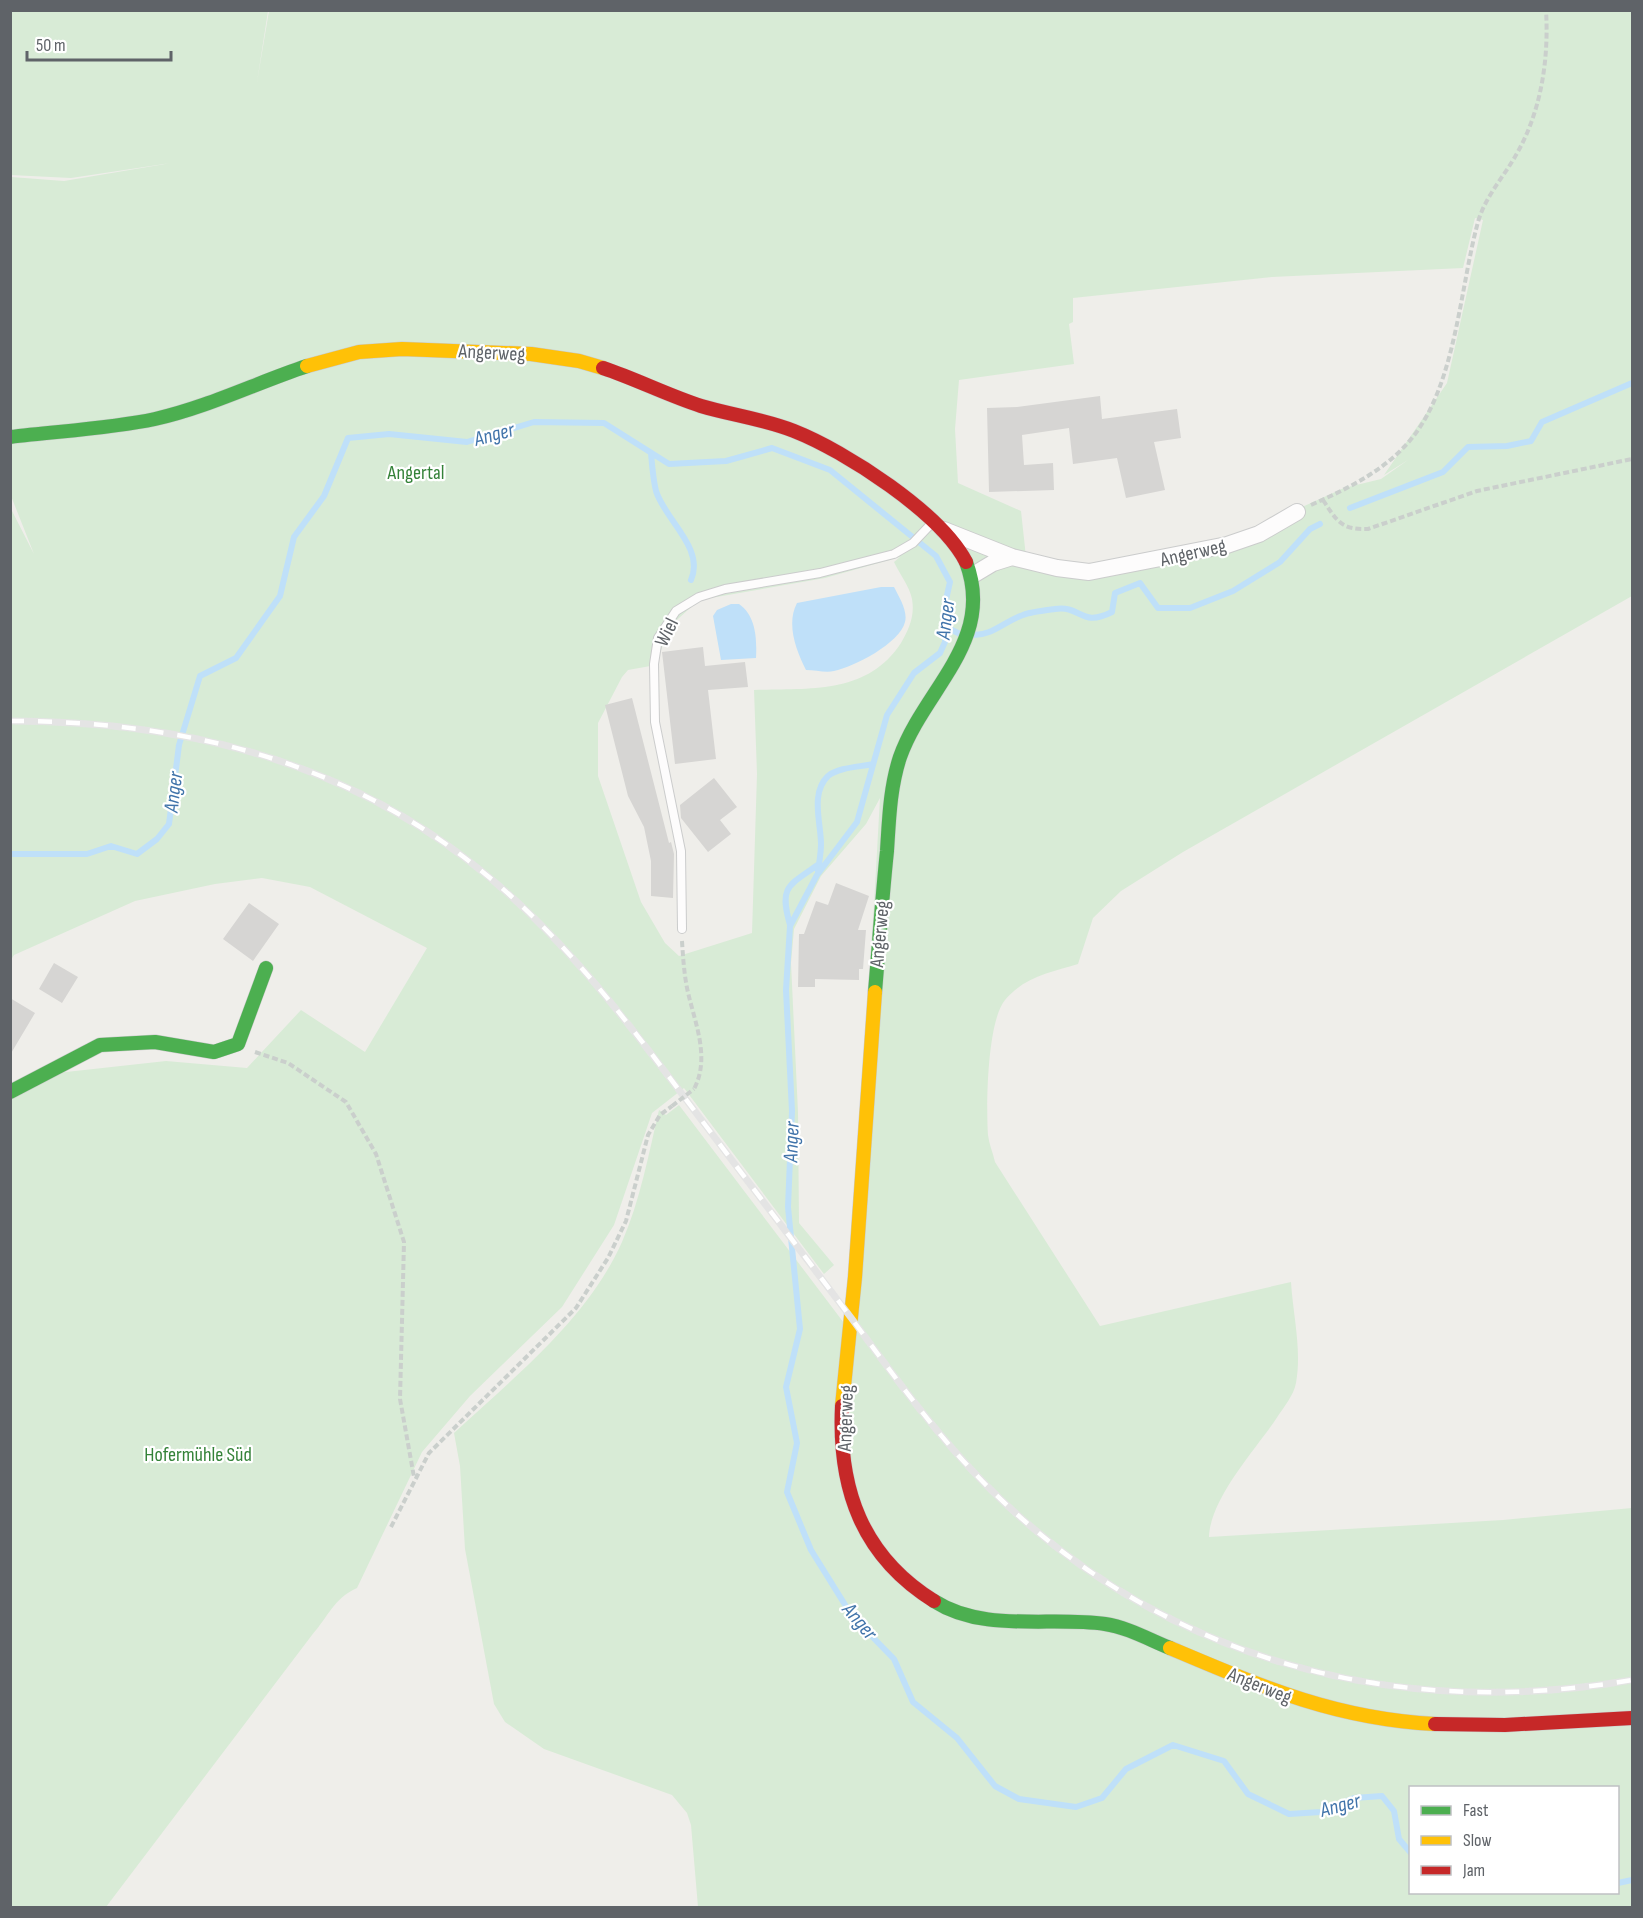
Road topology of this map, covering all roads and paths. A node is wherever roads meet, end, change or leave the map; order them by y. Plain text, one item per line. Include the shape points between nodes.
1 (1546, 10) edge
2 (10, 437) edge
3 (1632, 459) edge
4 (1323, 500) junction
5 (1297, 512) joint
6 (935, 526) junction
7 (1012, 557) junction
8 (973, 575) junction
9 (682, 928) joint
10 (266, 968) dead end
11 (238, 1044) junction
12 (10, 1092) edge
13 (415, 1478) junction
14 (391, 1527) dead end
15 (1632, 1718) edge

1 - 4 path via 1541,90 1533,122 1479,220 1449,359 1428,410 1413,437 1383,467
2 - 6 street, Angerweg via 172,414 233,396 338,356 364,352 427,350 546,355 622,374 699,405 795,431 850,460
3 - 4 path via 1477,491 1368,529 1350,529 1338,521
4 - 5 path
5 - 7 street, Angerweg via 1238,542 1123,567 1089,572
6 - 7 street, Angerweg
6 - 8 street, Angerweg via 963,553
6 - 9 lane, Wiel via 913,543 883,557 699,597 676,611 658,638 654,664 655,722 681,851
7 - 8 street via 993,562
8 - 15 street, Angerweg via 971,626 964,649 907,740 897,764 891,799 841,1438 849,1495 865,1531 891,1566 944,1609 985,1620 1108,1624 1294,1699 1356,1715 1438,1725
9 - 13 path, bridge via 683,963 702,1053 701,1076 694,1089 660,1115 648,1135 626,1221 576,1308 429,1453
10 - 11 street
11 - 12 street via 214,1052 155,1042 100,1045
11 - 13 path via 288,1063 346,1102 376,1154 404,1242 400,1399
13 - 14 path

